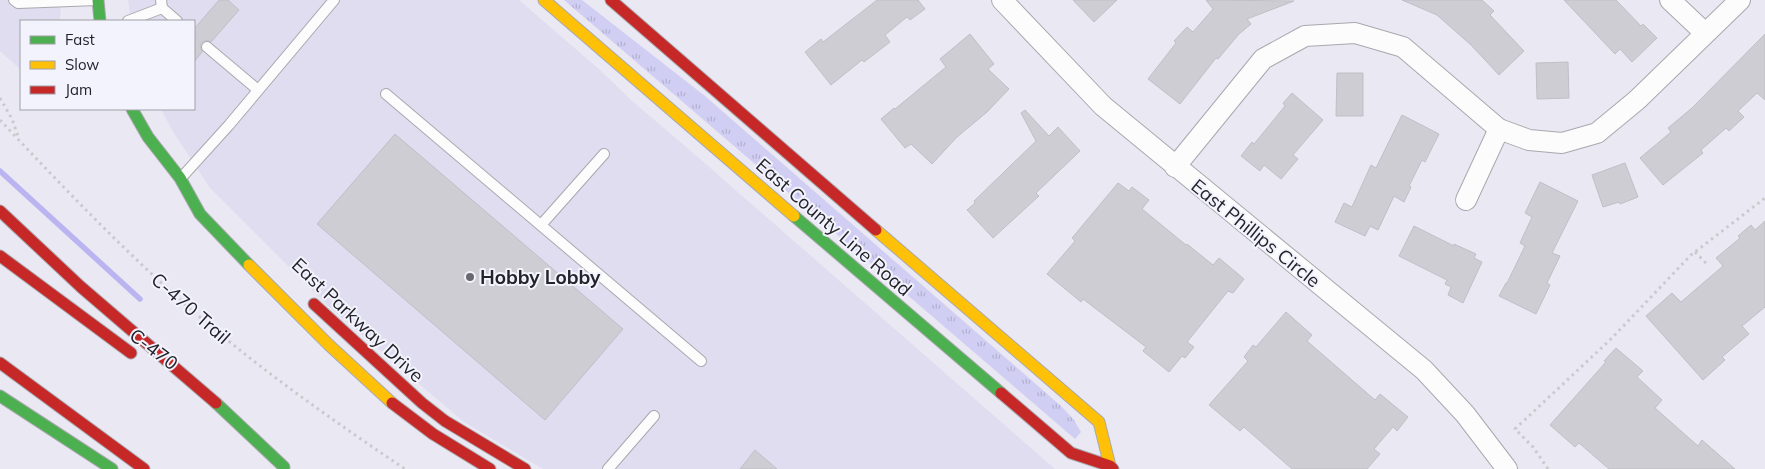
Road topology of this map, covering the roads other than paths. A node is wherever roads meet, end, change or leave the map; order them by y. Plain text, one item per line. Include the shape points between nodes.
1 (98, 0) edge
2 (334, 0) edge
3 (544, 0) edge
4 (611, 0) edge
5 (1002, 0) edge
6 (1670, 0) edge
7 (1740, 0) edge
8 (16, 2) edge
9 (161, 4) edge
10 (100, 20) edge
11 (130, 20) edge
12 (176, 20) edge
13 (1705, 34) junction
14 (207, 47) dead end
15 (258, 90) junction
16 (386, 94) dead end
17 (133, 110) edge
18 (1499, 129) junction
19 (604, 154) dead end
20 (1175, 167) junction
21 (180, 178) junction
22 (203, 196) dead end
23 (1466, 200) dead end
24 (0, 211) edge
25 (541, 225) junction
26 (0, 256) edge
27 (303, 294) dead end
28 (701, 361) dead end
29 (142, 362) dead end
30 (0, 363) edge
31 (0, 396) edge
32 (205, 408) dead end
33 (654, 416) dead end
34 (286, 468) edge
35 (1110, 468) edge
36 (112, 469) edge
37 (144, 469) edge
38 (490, 469) edge
39 (525, 469) edge
40 (608, 469) edge
41 (1507, 469) edge

1 - 8 lane
1 - 10 main road
2 - 15 lane
3 - 35 main road, East County Line Road via 1072,453
4 - 35 main road, East County Line Road via 1098,422
5 - 20 street, East Phillips Circle via 1102,106
6 - 13 street
7 - 13 street
9 - 11 lane
9 - 12 lane
13 - 18 street via 1637,100 1597,133 1562,143 1529,140
14 - 15 lane
15 - 21 lane
16 - 25 lane
17 - 21 main road, East Parkway Drive via 148,137
18 - 20 street via 1403,47 1355,33 1305,36 1263,60
18 - 23 street
19 - 25 lane
20 - 41 street, East Phillips Circle via 1424,370 1465,414
21 - 22 main road, East Parkway Drive
21 - 38 main road, East Parkway Drive via 209,225 367,381 433,434
24 - 34 main road
25 - 28 lane
26 - 29 main road, C-470
27 - 39 main road, East Parkway Drive via 422,403 445,421
30 - 37 main road
31 - 36 main road
32 - 34 main road
33 - 40 lane

